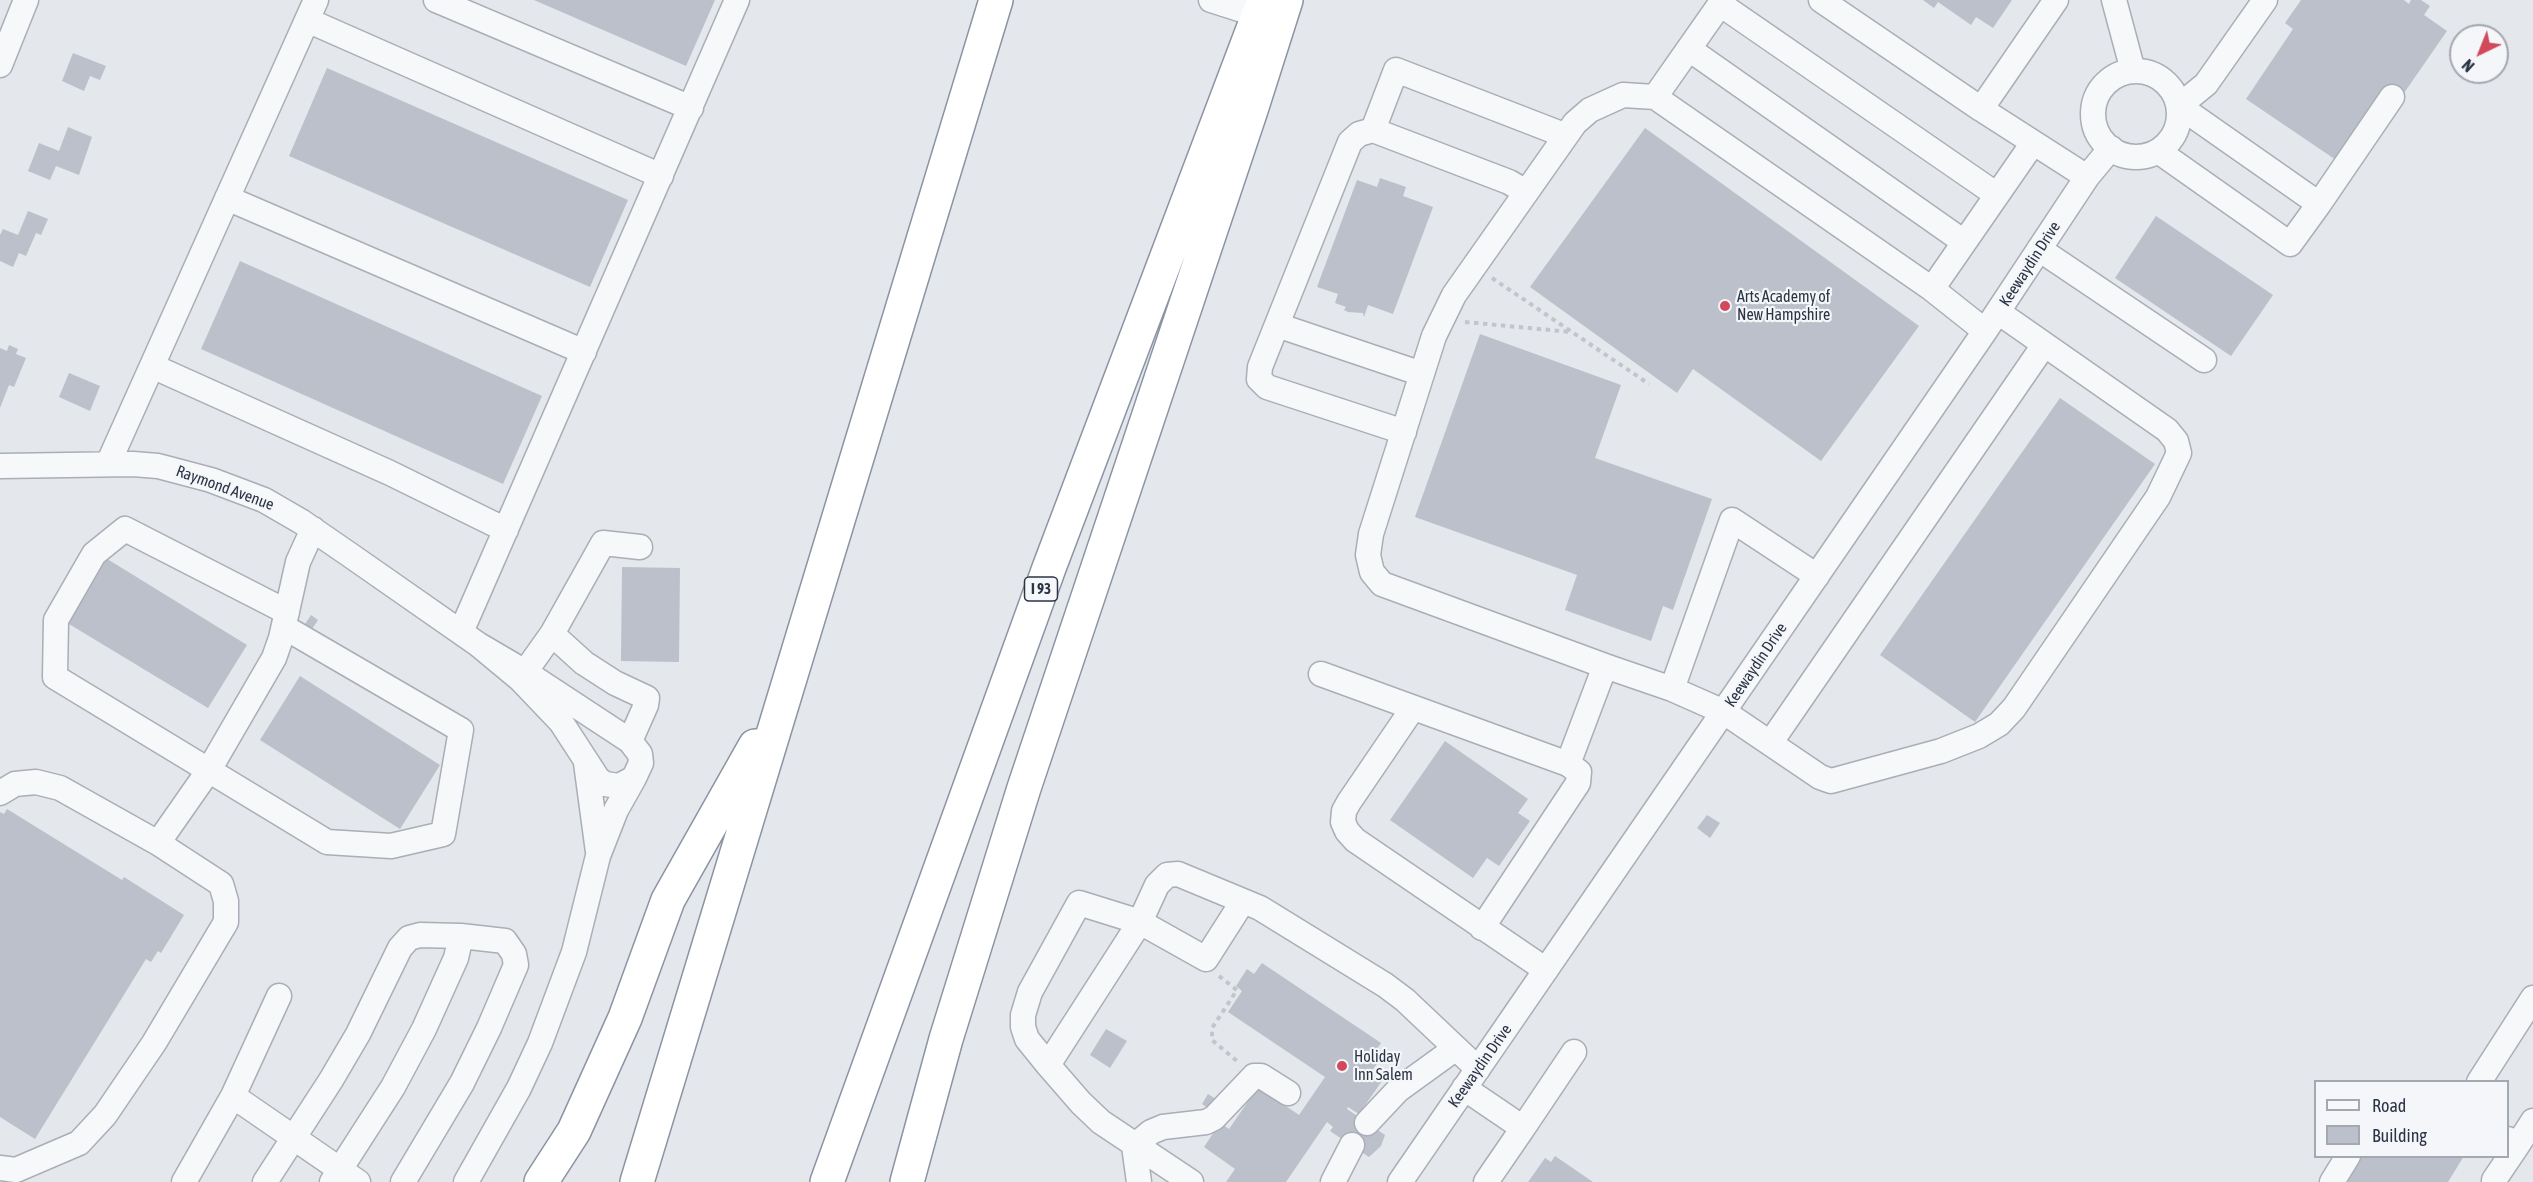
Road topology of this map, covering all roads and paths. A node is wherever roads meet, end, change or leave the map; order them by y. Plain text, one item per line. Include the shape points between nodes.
1 (26, 0) edge
2 (436, 0) edge
3 (737, 0) edge
4 (996, 0) edge
5 (1211, 0) edge
6 (2056, 0) edge
7 (2114, 0) edge
8 (2265, 0) edge
9 (1721, 2) edge
10 (1834, 3) edge
11 (1269, 5) edge
12 (312, 10) edge
13 (1689, 49) junction
14 (0, 66) edge
15 (2133, 71) junction
16 (1655, 97) junction
17 (2392, 97) dead end
18 (2179, 106) junction
19 (691, 108) junction
20 (1982, 109) junction
21 (1373, 130) junction
22 (1564, 135) junction
23 (2033, 143) junction
24 (2111, 148) junction
25 (2158, 151) junction
26 (661, 176) junction
27 (2087, 177) junction
28 (1527, 192) junction
29 (1997, 195) junction
30 (227, 198) junction
31 (2319, 204) junction
32 (1964, 242) junction
33 (2039, 249) junction
34 (1474, 266) junction
35 (1932, 289) junction
36 (1441, 319) junction
37 (1991, 321) junction
38 (1277, 325) junction
39 (1572, 332) junction
40 (2044, 345) junction
41 (584, 352) junction
42 (2204, 360) dead end
43 (152, 366) junction
44 (1422, 374) junction
45 (1649, 384) dead end
46 (1404, 432) junction
47 (108, 464) junction
48 (0, 466) edge
49 (313, 529) junction
50 (506, 530) junction
51 (640, 547) dead end
52 (1817, 576) junction
53 (286, 620) junction
54 (552, 634) junction
55 (470, 639) junction
56 (1605, 666) junction
57 (525, 672) junction
58 (1321, 674) dead end
59 (1672, 689) junction
60 (786, 693) junction
61 (1413, 708) junction
62 (1724, 712) junction
63 (630, 741) junction
64 (1771, 742) junction
65 (586, 763) junction
66 (1568, 764) junction
67 (209, 770) junction
68 (634, 778) junction
69 (0, 794) edge
70 (158, 843) junction
71 (598, 856) junction
72 (1243, 901) junction
73 (1140, 922) junction
74 (1482, 928) junction
75 (461, 936) junction
76 (1206, 959) junction
77 (1546, 970) junction
78 (279, 996) dead end
79 (2533, 998) edge
80 (1456, 1048) junction
81 (1574, 1053) dead end
82 (1048, 1065) junction
83 (1254, 1076) junction
84 (1471, 1078) junction
85 (2481, 1080) edge
86 (1288, 1093) dead end
87 (233, 1096) junction
88 (2533, 1121) edge
89 (1367, 1123) dead end
90 (1523, 1128) junction
91 (295, 1137) junction
92 (2512, 1143) edge
93 (1352, 1145) dead end
94 (1134, 1146) junction
95 (2347, 1158) edge
96 (2505, 1158) edge
97 (0, 1168) edge
98 (344, 1178) edge
99 (2495, 1181) edge
100 (184, 1182) edge
101 (265, 1182) edge
102 (403, 1182) edge
103 (466, 1182) edge
104 (542, 1182) edge
105 (637, 1182) edge
106 (828, 1182) edge
107 (908, 1182) edge
108 (1139, 1182) edge
109 (1191, 1182) edge
110 (1333, 1182) edge
111 (1400, 1182) edge
112 (1486, 1182) edge
113 (2332, 1182) edge

1 - 14 street
2 - 19 street
3 - 19 street
4 - 60 highway
5 - 11 street
6 - 20 street
7 - 15 street
8 - 18 street via 2206,84
9 - 13 street
9 - 29 street
10 - 20 street
11 - 106 highway, I 93 via 1049,568
11 - 107 highway via 1248,121 1024,788 946,1039
12 - 26 street
12 - 30 street
13 - 16 street
13 - 32 street
15 - 18 street via 2157,77 2167,85
15 - 24 street via 2109,80 2095,102 2096,128
16 - 22 street via 1623,95 1606,101 1590,110
16 - 35 street
17 - 31 street
18 - 25 street via 2175,132
18 - 31 street
19 - 26 street
20 - 23 street
21 - 22 street via 1396,69
21 - 28 street
21 - 38 street via 1350,142
22 - 28 street
23 - 27 street
23 - 29 street
24 - 25 street via 2134,156
24 - 27 street, Keewaydin Drive
25 - 31 street via 2290,244
26 - 41 street
27 - 33 street, Keewaydin Drive
28 - 34 street
29 - 32 street
30 - 41 street
30 - 43 street
32 - 35 street
33 - 37 street, Keewaydin Drive
33 - 42 street
34 - 36 street
34 - 39 path
35 - 37 street
36 - 39 path
36 - 44 street
37 - 40 street
37 - 52 street, Keewaydin Drive
38 - 44 street
38 - 46 street via 1258,379 1267,387
39 - 45 path
40 - 64 street
40 - 64 street via 2167,430 2176,441 2179,453 2172,472 2138,528 2014,708 1999,724 1979,736 1941,751 1832,781 1820,777
41 - 50 street
43 - 47 street
43 - 50 street
44 - 46 street
46 - 56 street via 1371,534 1368,555 1372,572 1382,584
47 - 48 street, Raymond Avenue
47 - 49 street, Raymond Avenue via 158,466 211,480 264,500
49 - 53 street via 298,562
49 - 55 street, Raymond Avenue
50 - 55 street
51 - 54 street via 603,543
52 - 59 street via 1732,520
52 - 62 street, Keewaydin Drive
53 - 67 street via 274,658
53 - 67 street via 125,529 94,554 56,620 55,677
53 - 67 street via 461,730 443,834 391,846 327,842
54 - 57 street
54 - 63 street via 584,663 647,698
55 - 57 street, Raymond Avenue
55 - 65 street, Raymond Avenue via 543,701
56 - 59 street
56 - 66 street
57 - 63 street, Raymond Avenue
58 - 61 street
59 - 62 street
60 - 104 highway via 668,900 620,1028 574,1131
60 - 105 highway
61 - 66 street
61 - 74 street via 1349,802 1344,822 1355,840
62 - 64 street
62 - 77 street, Keewaydin Drive
63 - 68 street via 640,754 641,763
65 - 68 street, Raymond Avenue via 605,784 619,786
65 - 71 street
66 - 74 street via 1579,772 1578,783
67 - 70 street
68 - 71 street
69 - 70 street via 15,784 36,782 60,788
70 - 97 street via 221,884 226,922 154,1043 105,1115 79,1143 16,1170
71 - 103 street via 574,952 548,1023 519,1088
72 - 73 street via 1178,874 1167,875 1157,885
72 - 76 street
72 - 80 street via 1385,985
73 - 76 street
73 - 82 street
73 - 82 street via 1079,903 1030,992 1023,1015 1027,1039
74 - 77 street
75 - 91 street via 420,934 409,938 400,948 358,1034
75 - 98 street via 456,958 424,1029
75 - 102 street via 505,941 516,965 462,1083
76 - 83 path via 1215,973 1238,990 1212,1028 1212,1040
77 - 84 street, Keewaydin Drive
78 - 87 street
79 - 85 street
80 - 84 street
80 - 89 street via 1398,1090
81 - 90 street
82 - 94 street via 1080,1103
83 - 86 street via 1261,1076
83 - 94 street via 1214,1118 1163,1127
84 - 90 street
84 - 111 street, Keewaydin Drive
87 - 91 street
87 - 100 street
88 - 92 street
90 - 112 street
91 - 98 street
91 - 101 street
93 - 110 street
94 - 108 street
94 - 109 street
95 - 113 street
96 - 99 street

